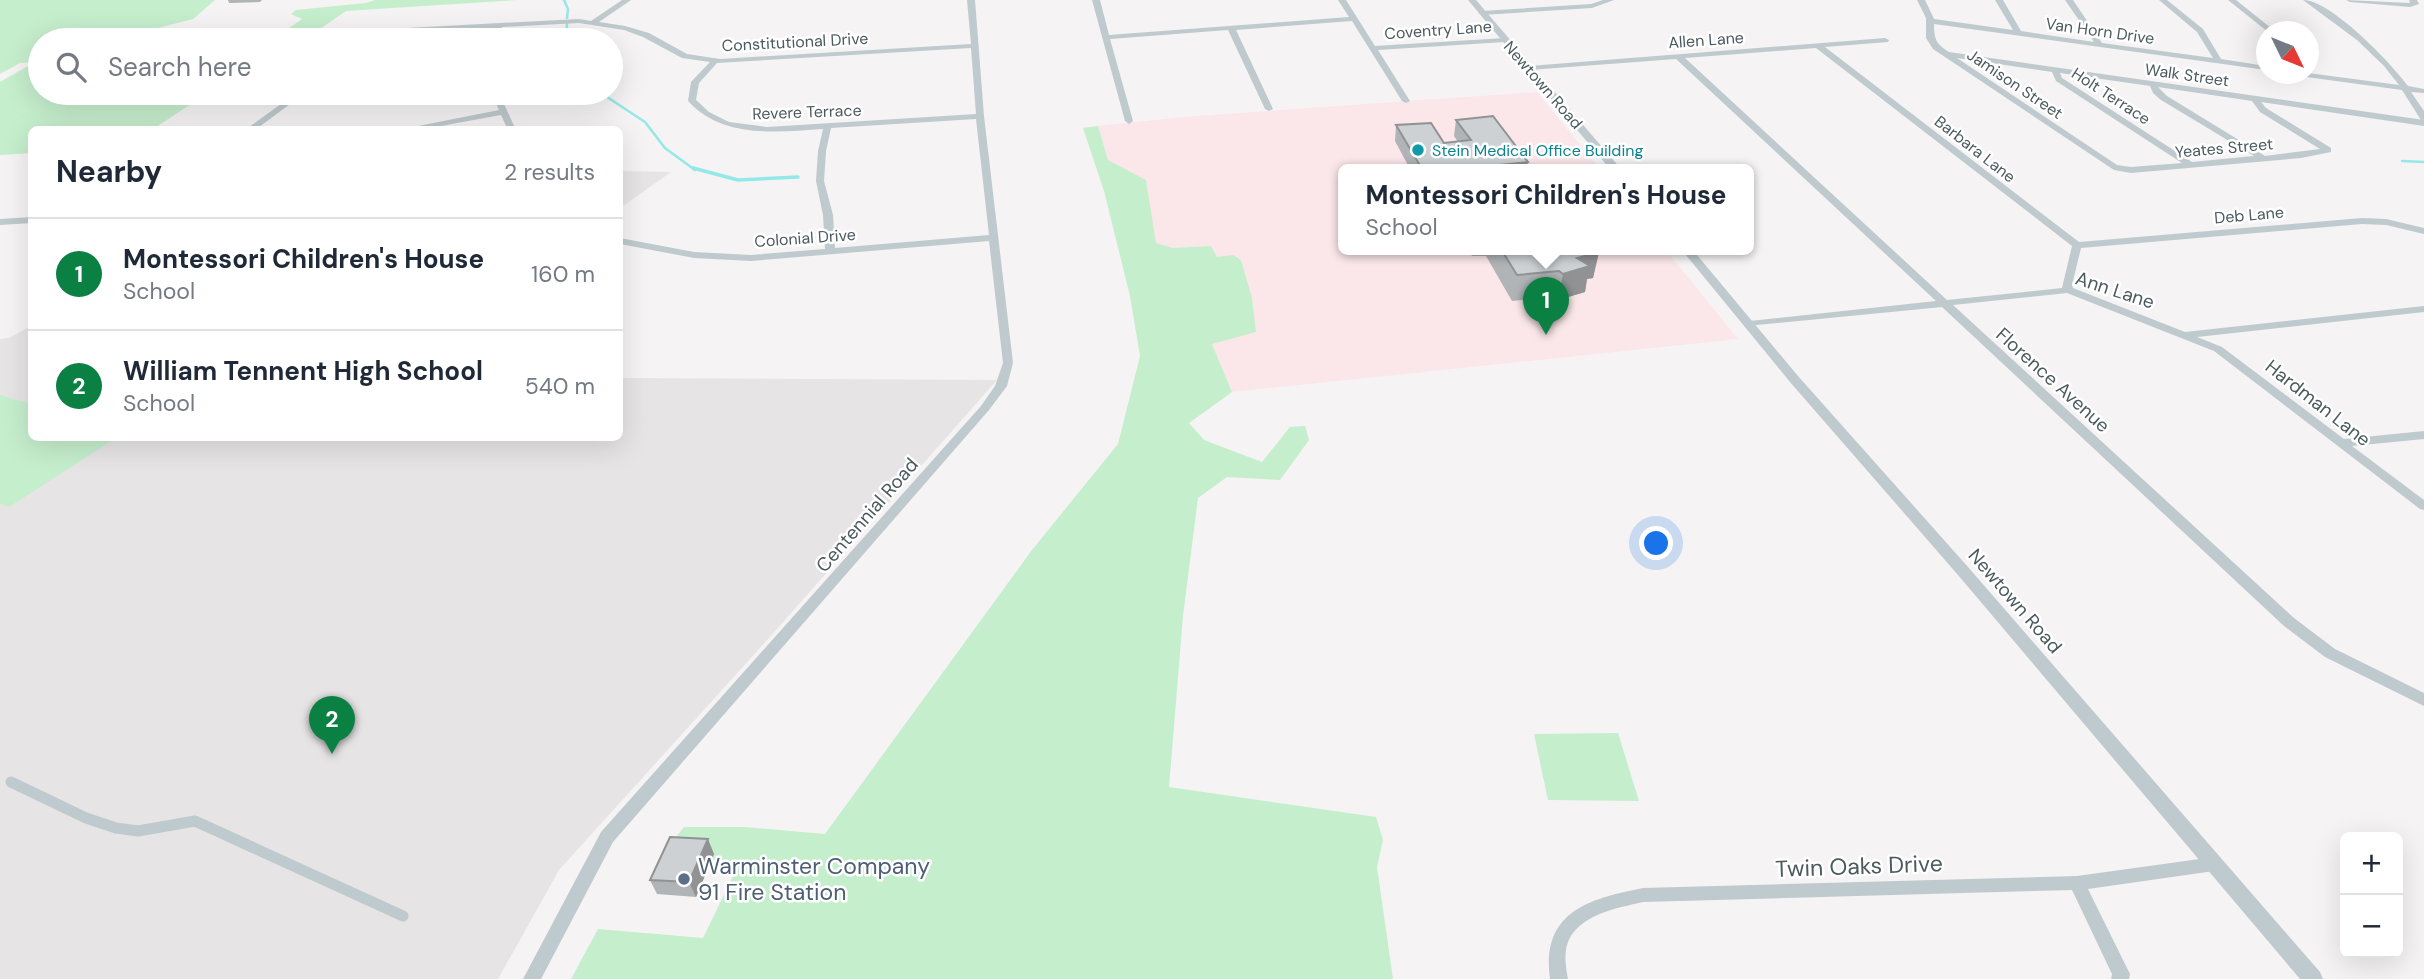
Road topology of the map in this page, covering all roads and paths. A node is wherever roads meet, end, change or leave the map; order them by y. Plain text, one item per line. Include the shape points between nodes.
1 (627, 0) edge
2 (971, 0) edge
3 (1096, 0) edge
4 (1342, 0) edge
5 (1472, 0) edge
6 (1610, 0) edge
7 (1921, 0) edge
8 (1998, 0) edge
9 (2069, 0) edge
10 (2163, 0) edge
11 (2232, 0) edge
12 (2308, 0) edge
13 (2350, 0) edge
14 (2413, 2) edge
15 (1482, 13) junction
16 (1354, 19) junction
17 (1930, 21) junction
18 (2259, 21) edge
19 (594, 22) junction
20 (500, 24) junction
21 (437, 28) edge
22 (498, 28) edge
23 (621, 28) edge
24 (623, 28) edge
25 (1231, 28) junction
26 (2018, 33) junction
27 (1106, 37) junction
28 (1505, 40) junction
29 (1885, 40) dead end
30 (2100, 45) junction
31 (974, 46) junction
32 (1819, 46) junction
33 (1374, 48) junction
34 (1946, 54) junction
35 (1678, 56) junction
36 (715, 61) junction
37 (2220, 62) junction
38 (2256, 67) edge
39 (1529, 68) junction
40 (2055, 70) junction
41 (2319, 76) edge
42 (2153, 84) junction
43 (2406, 88) junction
44 (2424, 91) edge
45 (2255, 99) junction
46 (1406, 101) dead end
47 (284, 105) edge
48 (500, 105) edge
49 (1269, 109) dead end
50 (503, 112) junction
51 (980, 116) junction
52 (1129, 121) dead end
53 (2424, 121) edge
54 (255, 126) edge
55 (424, 126) edge
56 (510, 126) edge
57 (827, 128) junction
58 (2263, 158) junction
59 (1612, 164) edge
60 (2191, 165) junction
61 (2121, 169) joint
62 (28, 220) edge
63 (0, 222) edge
64 (2424, 231) edge
65 (993, 238) junction
66 (623, 242) edge
67 (2077, 245) junction
68 (830, 253) junction
69 (1691, 255) edge
70 (2068, 290) junction
71 (1942, 303) junction
72 (2424, 309) edge
73 (1750, 324) junction
74 (2187, 335) junction
75 (2424, 435) edge
76 (2340, 443) junction
77 (2424, 506) edge
78 (2424, 700) edge
79 (11, 782) dead end
80 (2214, 864) junction
81 (2077, 883) junction
82 (403, 916) dead end
83 (532, 979) edge
84 (1559, 979) edge
85 (2120, 979) edge
86 (2313, 979) edge

1 - 19 street
2 - 31 street, Centennial Road
3 - 27 street
4 - 16 street
5 - 15 street, Newtown Road
6 - 15 street via 1592,6
7 - 17 street, Jamison Street
8 - 26 street
9 - 30 street
10 - 37 street via 2200,30
11 - 18 street
12 - 43 street via 2363,39
13 - 14 street
15 - 28 street, Newtown Road
16 - 25 street
16 - 33 street
17 - 26 street, Van Horn Drive
17 - 34 street, Jamison Street via 1933,43
19 - 20 street, Constitutional Drive
19 - 23 street, Constitutional Drive
20 - 21 street, Constitutional Drive
20 - 22 street
24 - 36 street, Constitutional Drive via 674,52
25 - 27 street
25 - 49 street
26 - 30 street, Van Horn Drive
27 - 52 street
28 - 33 street, Coventry Lane
28 - 39 street, Newtown Road
29 - 32 street, Allen Lane
30 - 37 street, Van Horn Drive
31 - 36 street, Constitutional Drive
31 - 51 street, Centennial Road
32 - 35 street, Allen Lane
32 - 67 street, Barbara Lane
33 - 46 street
34 - 40 street, Walk Street
34 - 61 street, Jamison Street via 2108,165
35 - 39 street, Allen Lane
35 - 71 street, Florence Avenue
36 - 57 street, Revere Terrace via 691,92 692,101 706,114 747,129
37 - 38 street, Van Horn Drive
39 - 59 street, Newtown Road
40 - 42 street, Walk Street
40 - 60 street, Holt Terrace via 2059,79
41 - 43 street
42 - 45 street, Walk Street
42 - 58 street via 2164,98
43 - 44 street
43 - 53 street
45 - 53 street, Walk Street
45 - 58 street, Yeates Street via 2263,110 2328,150
47 - 54 street
48 - 50 street
50 - 55 street
50 - 56 street
51 - 57 street, Revere Terrace
51 - 65 street, Centennial Road
57 - 68 street via 820,181
58 - 60 street, Yeates Street
60 - 61 street, Yeates Street
62 - 63 street
64 - 67 street, Deb Lane via 2362,221
65 - 68 street, Colonial Drive
65 - 83 street, Centennial Road via 1008,363 1001,386 607,837
66 - 68 street, Colonial Drive via 716,257
67 - 70 street
69 - 73 street, Newtown Road
70 - 71 street, Ann Lane
70 - 74 street, Ann Lane
71 - 73 street, Ann Lane
71 - 78 street, Florence Avenue via 2305,635 2357,668
72 - 74 street, Ann Lane
73 - 80 street, Newtown Road
74 - 76 street, Hardman Lane via 2234,359
75 - 76 street
76 - 77 street, Hardman Lane
79 - 82 street via 95,820 134,832 195,821
80 - 81 street, Twin Oaks Drive
80 - 86 street, Newtown Road
81 - 84 street, Twin Oaks Drive via 1656,895 1619,900 1583,912 1568,928 1557,951
81 - 85 street

